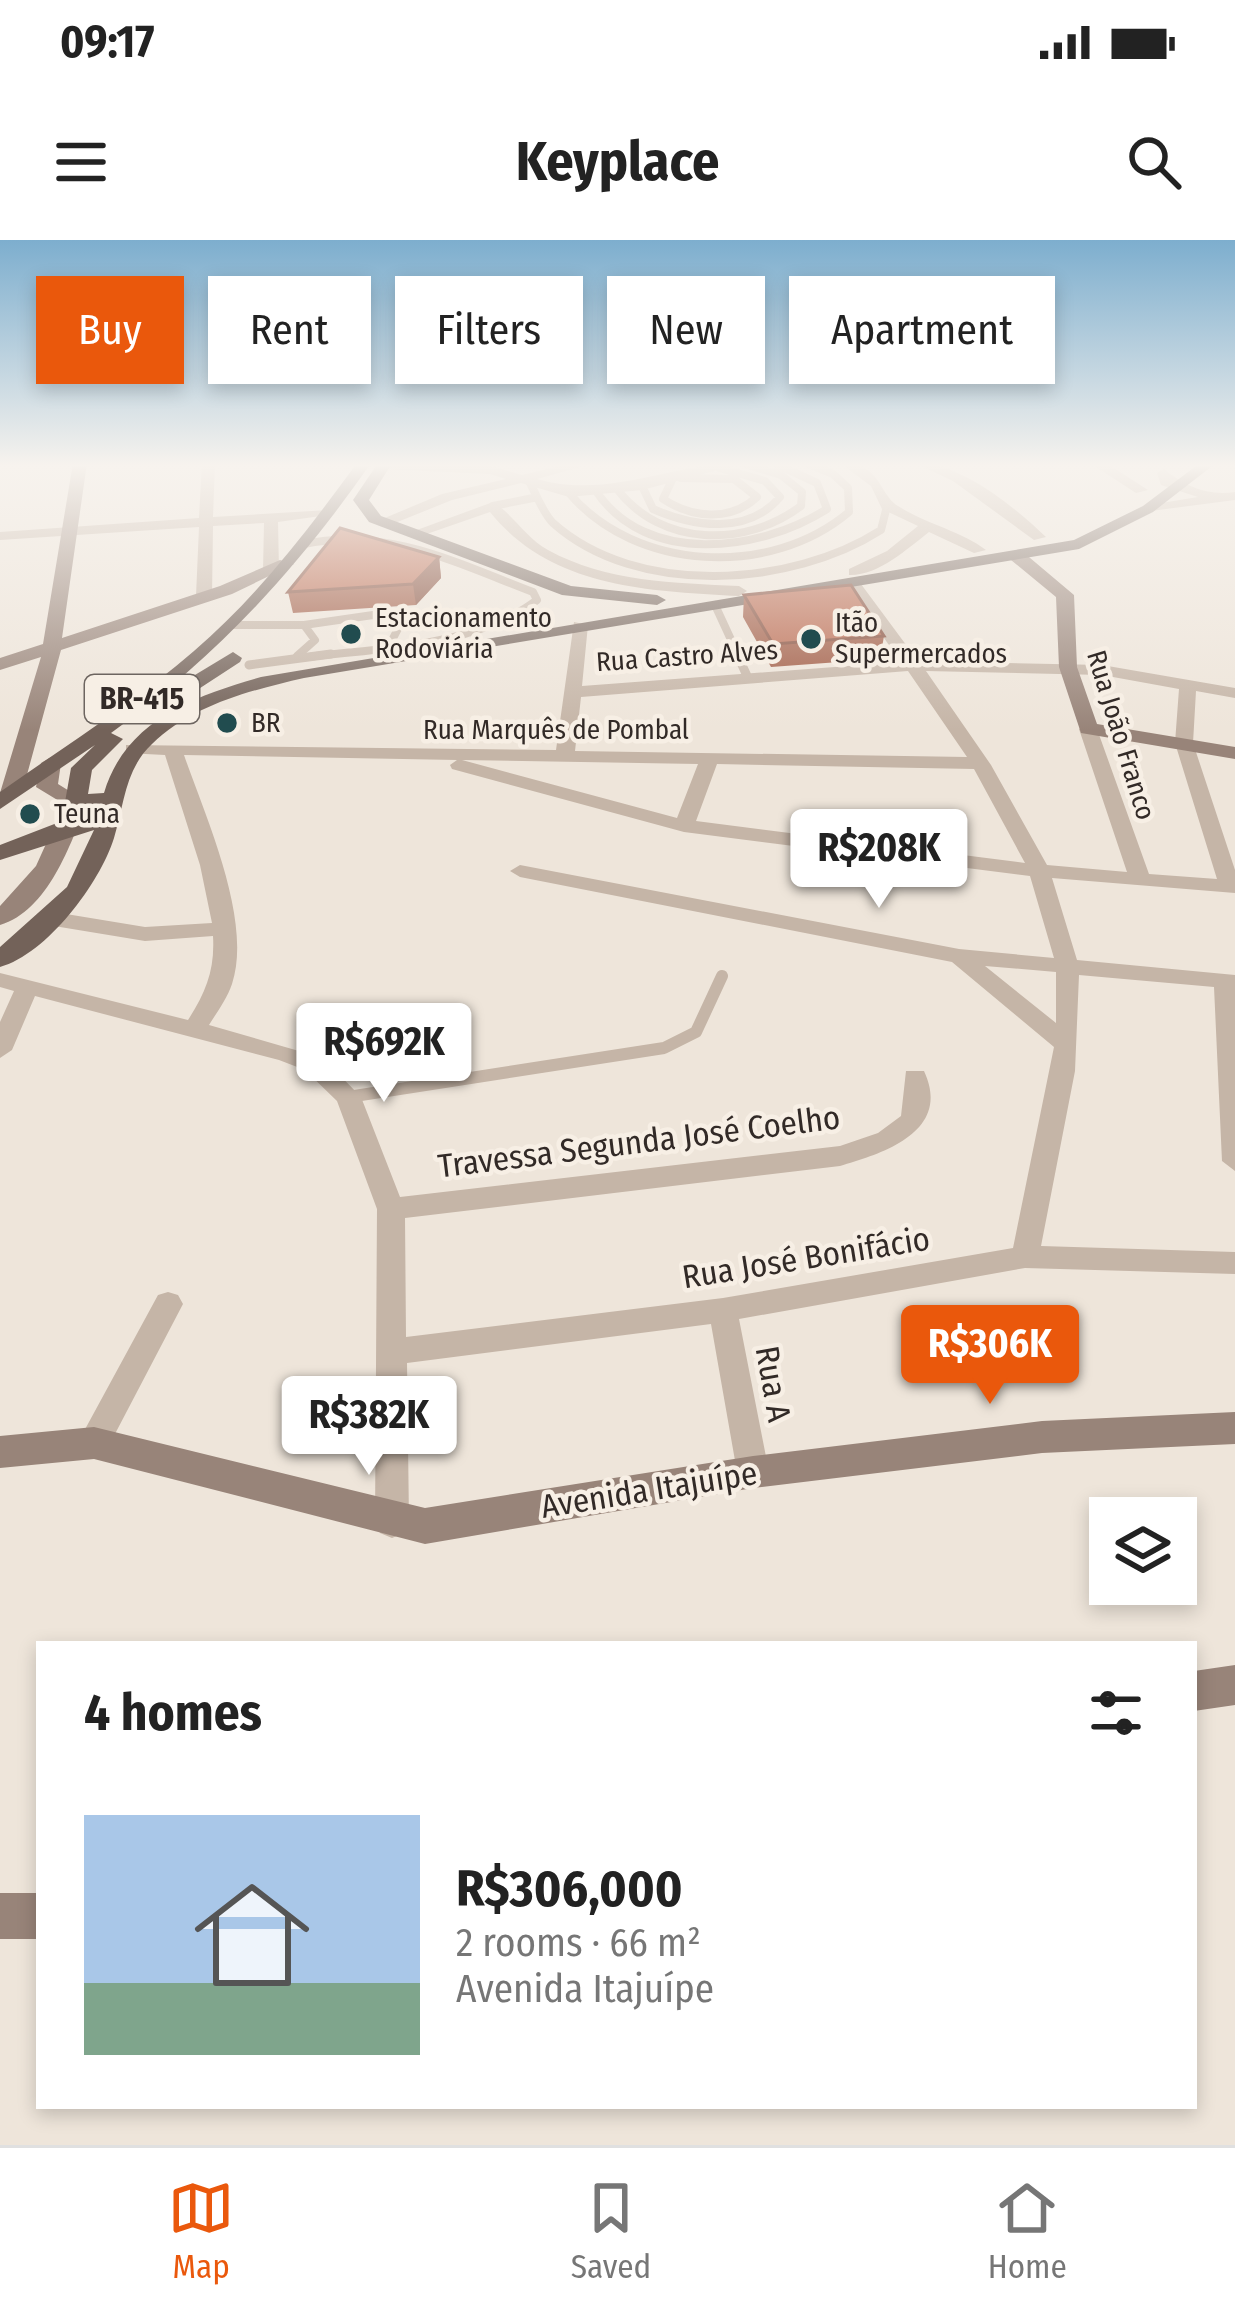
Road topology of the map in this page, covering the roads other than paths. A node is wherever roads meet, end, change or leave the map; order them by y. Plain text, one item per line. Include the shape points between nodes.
1 (65, 552) edge
2 (207, 552) edge
3 (276, 552) edge
4 (296, 552) edge
5 (420, 552) edge
6 (459, 552) edge
7 (546, 552) edge
8 (600, 552) edge
9 (681, 552) edge
10 (758, 552) edge
11 (849, 552) edge
12 (894, 552) edge
13 (971, 552) edge
14 (1038, 552) edge
15 (1017, 556) junction
16 (279, 568) junction
17 (854, 578) junction
18 (739, 591) junction
19 (204, 596) junction
20 (607, 598) junction
21 (254, 602) junction
22 (715, 605) junction
23 (615, 621) junction
24 (304, 625) junction
25 (580, 626) junction
26 (231, 628) junction
27 (390, 644) junction
28 (53, 647) junction
29 (241, 662) junction
30 (1, 664) edge
31 (911, 666) junction
32 (300, 667) junction
33 (1068, 667) junction
34 (48, 672) junction
35 (748, 678) junction
36 (1188, 684) junction
37 (572, 692) junction
38 (1235, 693) edge
39 (1088, 729) junction
40 (1184, 743) junction
41 (133, 749) junction
42 (172, 752) junction
43 (1235, 753) edge
44 (426, 756) junction
45 (565, 756) junction
46 (710, 758) junction
47 (51, 763) junction
48 (979, 763) junction
49 (18, 765) junction
50 (6, 798) edge
51 (76, 802) junction
52 (107, 810) junction
53 (684, 826) junction
54 (65, 828) junction
55 (0, 853) edge
56 (520, 871) dead end
57 (1038, 871) junction
58 (1140, 879) junction
59 (1233, 887) edge
60 (0, 918) edge
61 (54, 920) junction
62 (221, 929) junction
63 (959, 956) junction
64 (0, 959) edge
65 (1067, 967) junction
66 (722, 976) dead end
67 (1230, 981) edge
68 (13, 983) edge
69 (194, 1028) junction
70 (1065, 1043) junction
71 (0, 1050) edge
72 (915, 1077) dead end
73 (348, 1097) junction
74 (1235, 1161) edge
75 (391, 1209) junction
76 (1025, 1257) junction
77 (1235, 1263) edge
78 (168, 1304) dead end
79 (723, 1310) junction
80 (389, 1352) junction
81 (1235, 1428) edge
82 (94, 1443) junction
83 (0, 1452) edge
84 (752, 1472) junction
85 (392, 1522) junction
86 (1235, 1685) edge
87 (1197, 1691) edge
88 (0, 1916) edge
89 (36, 1916) edge

1 - 28 main road
2 - 19 street
3 - 16 street
4 - 16 main road, BR-415
5 - 27 lane via 533,592 537,601 504,622
6 - 20 main road
7 - 18 street via 596,575
8 - 11 lane via 722,575
9 - 10 lane
12 - 17 street
13 - 17 main road
14 - 15 main road
15 - 17 main road
15 - 33 main road, Rua João Franco via 1065,595
16 - 19 main road
16 - 21 main road, BR-415
17 - 18 main road
17 - 22 main road
17 - 31 street
18 - 20 main road
19 - 21 main road
19 - 28 main road
20 - 23 main road via 623,612
20 - 25 main road via 562,609
21 - 26 main road, BR-415
22 - 23 main road
22 - 35 lane
23 - 25 main road, BR-415
24 - 26 lane
24 - 27 lane via 388,616 401,622
24 - 32 lane via 315,640
25 - 32 main road, BR-415
25 - 37 street
26 - 29 main road
26 - 47 main road, BR-415
27 - 32 lane
28 - 30 main road
28 - 34 main road
29 - 32 main road
29 - 51 main road via 90,757
30 - 34 main road
31 - 33 street, Rua Castro Alves
31 - 35 street, Rua Castro Alves
31 - 48 street
32 - 41 main road, BR-415 via 206,701
33 - 36 street, Rua Castro Alves
33 - 39 main road, Rua João Franco
34 - 49 main road
35 - 37 street, Rua Castro Alves
36 - 38 street, Rua Castro Alves
36 - 40 street
37 - 45 street
39 - 40 main road
39 - 58 street, Rua João Franco
40 - 43 main road
40 - 59 street
41 - 42 street, Rua Marquês de Pombal
41 - 52 main road, BR-415
42 - 44 street, Rua Marquês de Pombal
42 - 62 street via 206,848
44 - 45 street, Rua Marquês de Pombal
44 - 53 street
45 - 46 street, Rua Marquês de Pombal
46 - 48 street, Rua Marquês de Pombal
46 - 53 street
47 - 49 main road
47 - 50 main road
47 - 51 main road via 47,787
48 - 57 street
49 - 50 main road
51 - 52 main road
51 - 54 main road
52 - 54 main road
52 - 61 main road, BR-415 via 94,861
53 - 57 street
54 - 55 main road
54 - 60 main road via 37,886
56 - 63 street
57 - 58 street
57 - 65 street
58 - 59 street
61 - 62 street via 145,934
61 - 64 main road, BR-415
62 - 69 street via 221,983
63 - 65 street
63 - 70 street
65 - 67 street
65 - 70 street
66 - 73 lane via 697,1032 664,1048
67 - 74 street
68 - 69 street
68 - 71 street
69 - 73 street via 314,1064
70 - 76 street
72 - 75 street, Travessa Segunda José Coelho via 921,1098 908,1129 840,1156
73 - 75 street
75 - 80 street
76 - 77 street, Rua José Bonifácio
76 - 79 street, Rua José Bonifácio
78 - 82 street
79 - 80 street, Rua José Bonifácio
79 - 84 street, Rua A
80 - 85 street
81 - 84 main road, Avenida Itajuípe via 1042,1436
82 - 83 main road, Avenida Itajuípe
82 - 85 main road, Avenida Itajuípe
84 - 85 main road, Avenida Itajuípe via 425,1526
86 - 87 main road
88 - 89 main road

